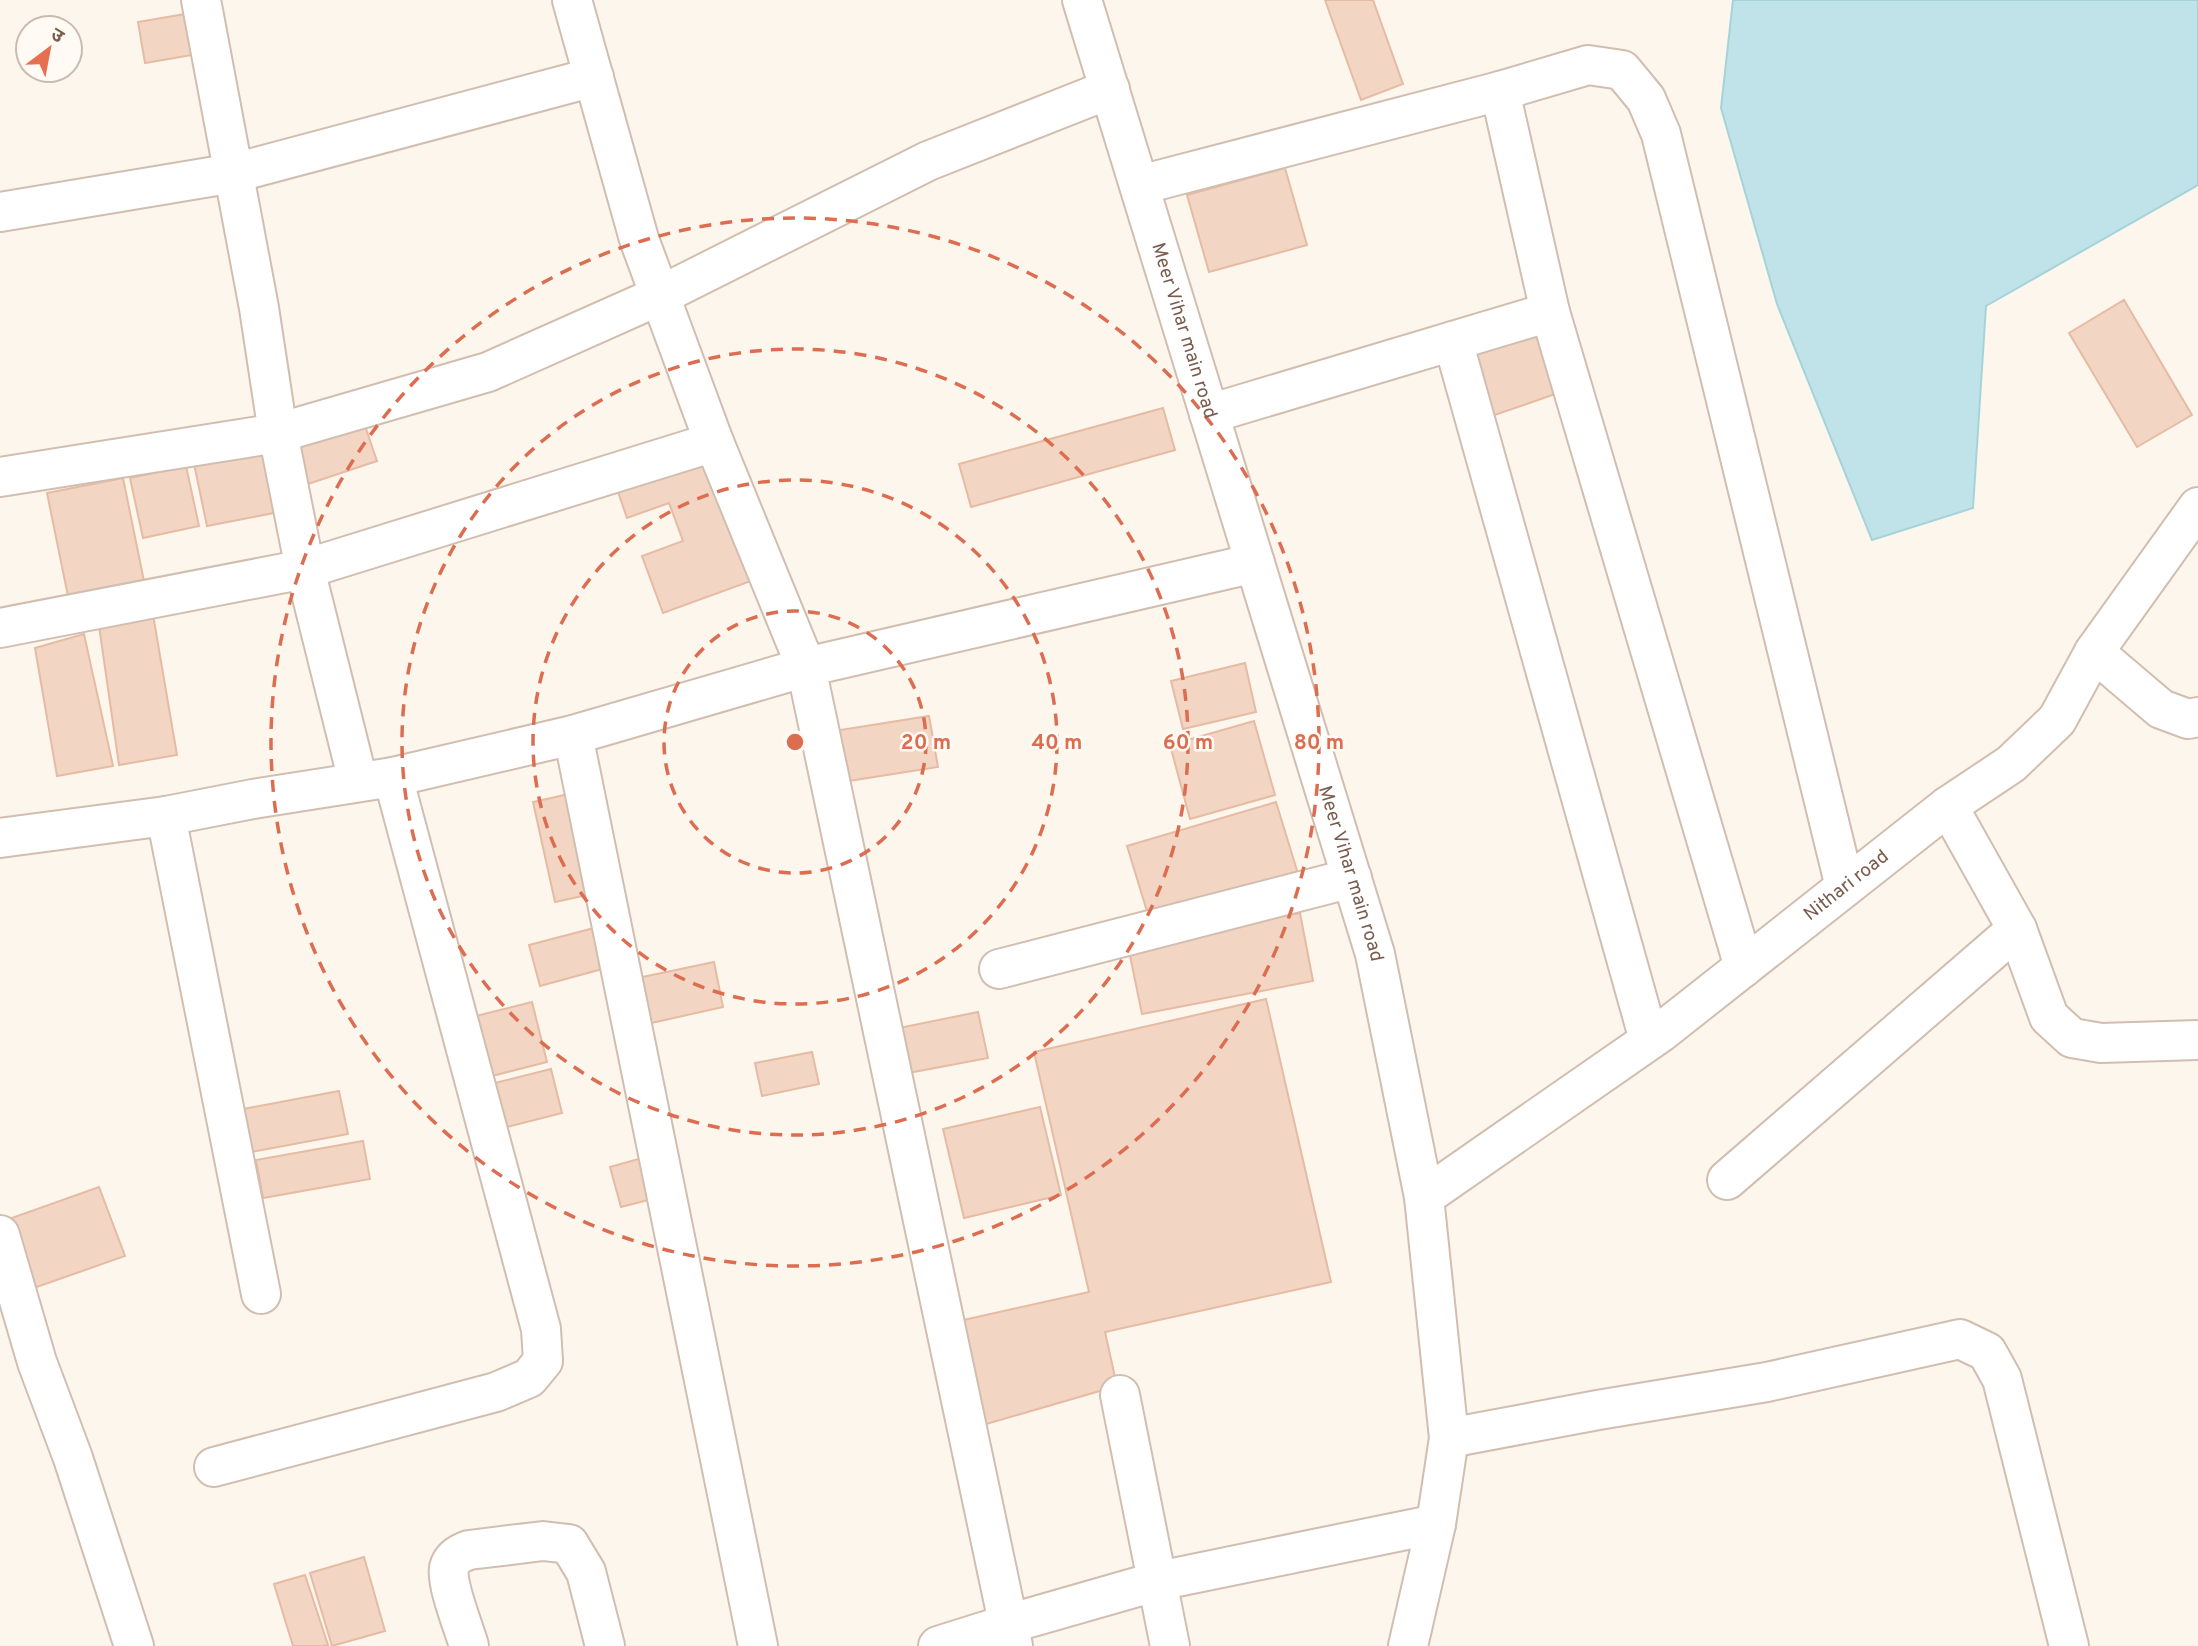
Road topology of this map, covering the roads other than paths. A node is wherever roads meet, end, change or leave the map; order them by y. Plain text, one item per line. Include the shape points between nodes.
1 (201, 0) edge
2 (572, 0) edge
3 (1082, 0) edge
4 (594, 77) junction
5 (1110, 89) junction
6 (1500, 91) junction
7 (234, 173) junction
8 (1140, 185) junction
9 (0, 212) edge
10 (661, 295) junction
11 (1550, 312) junction
12 (1453, 341) junction
13 (1209, 414) junction
14 (278, 433) junction
15 (714, 442) junction
16 (0, 477) edge
17 (2198, 507) edge
18 (1255, 563) junction
19 (305, 569) junction
20 (0, 628) edge
21 (2094, 652) junction
22 (806, 667) junction
23 (2198, 717) edge
24 (573, 735) junction
25 (376, 779) junction
26 (1948, 806) junction
27 (166, 816) junction
28 (0, 838) edge
29 (1352, 878) junction
30 (1845, 887) junction
31 (2017, 929) junction
32 (1744, 967) junction
33 (999, 969) dead end
34 (1648, 1040) junction
35 (2198, 1040) edge
36 (1727, 1180) dead end
37 (1424, 1197) junction
38 (0, 1235) edge
39 (261, 1294) dead end
40 (1120, 1395) dead end
41 (1449, 1438) junction
42 (214, 1466) dead end
43 (1436, 1524) junction
44 (1158, 1581) junction
45 (1010, 1635) edge
46 (134, 1646) edge
47 (469, 1646) edge
48 (606, 1646) edge
49 (758, 1646) edge
50 (938, 1646) edge
51 (1170, 1646) edge
52 (1408, 1646) edge
53 (2069, 1646) edge

1 - 7 street
2 - 4 street
3 - 5 street, Meer Vihar main road
4 - 7 street
4 - 10 street via 639,239
5 - 8 street, Meer Vihar main road
5 - 10 street via 928,160
6 - 8 street
6 - 11 street
6 - 30 street via 1588,65 1622,70 1646,99 1661,134
7 - 9 street
7 - 14 street
8 - 13 street, Meer Vihar main road
10 - 14 street via 488,372
10 - 15 street
11 - 12 street
11 - 32 street
12 - 13 street
12 - 34 street
13 - 18 street, Meer Vihar main road
14 - 16 street
14 - 19 street
15 - 19 street
15 - 22 street
17 - 21 street, Nithari road
18 - 22 street
18 - 29 street, Meer Vihar main road
19 - 20 street
19 - 25 street
21 - 23 street via 2161,709 2188,719
21 - 26 street, Nithari road via 2057,720 2011,764
22 - 24 street
22 - 45 street
24 - 25 street
24 - 49 street
25 - 27 street
25 - 42 street via 541,1329 543,1361 528,1378 496,1392
26 - 30 street, Nithari road
26 - 31 street
27 - 28 street
27 - 39 street
29 - 33 street
29 - 37 street, Meer Vihar main road via 1376,954
30 - 32 street, Nithari road
31 - 35 street via 2049,1017 2072,1038 2101,1044
31 - 36 street
32 - 34 street, Nithari road
34 - 37 street, Nithari road
37 - 41 street, Meer Vihar main road
38 - 46 street via 37,1362
40 - 44 street
41 - 43 street, Meer Vihar main road
41 - 53 street via 1768,1382 1960,1339 1987,1352 2002,1379
43 - 44 street
43 - 52 street, Meer Vihar main road
44 - 45 street
44 - 51 street
45 - 50 street
47 - 48 street via 449,1580 453,1559 470,1550 543,1541 569,1544 586,1572

